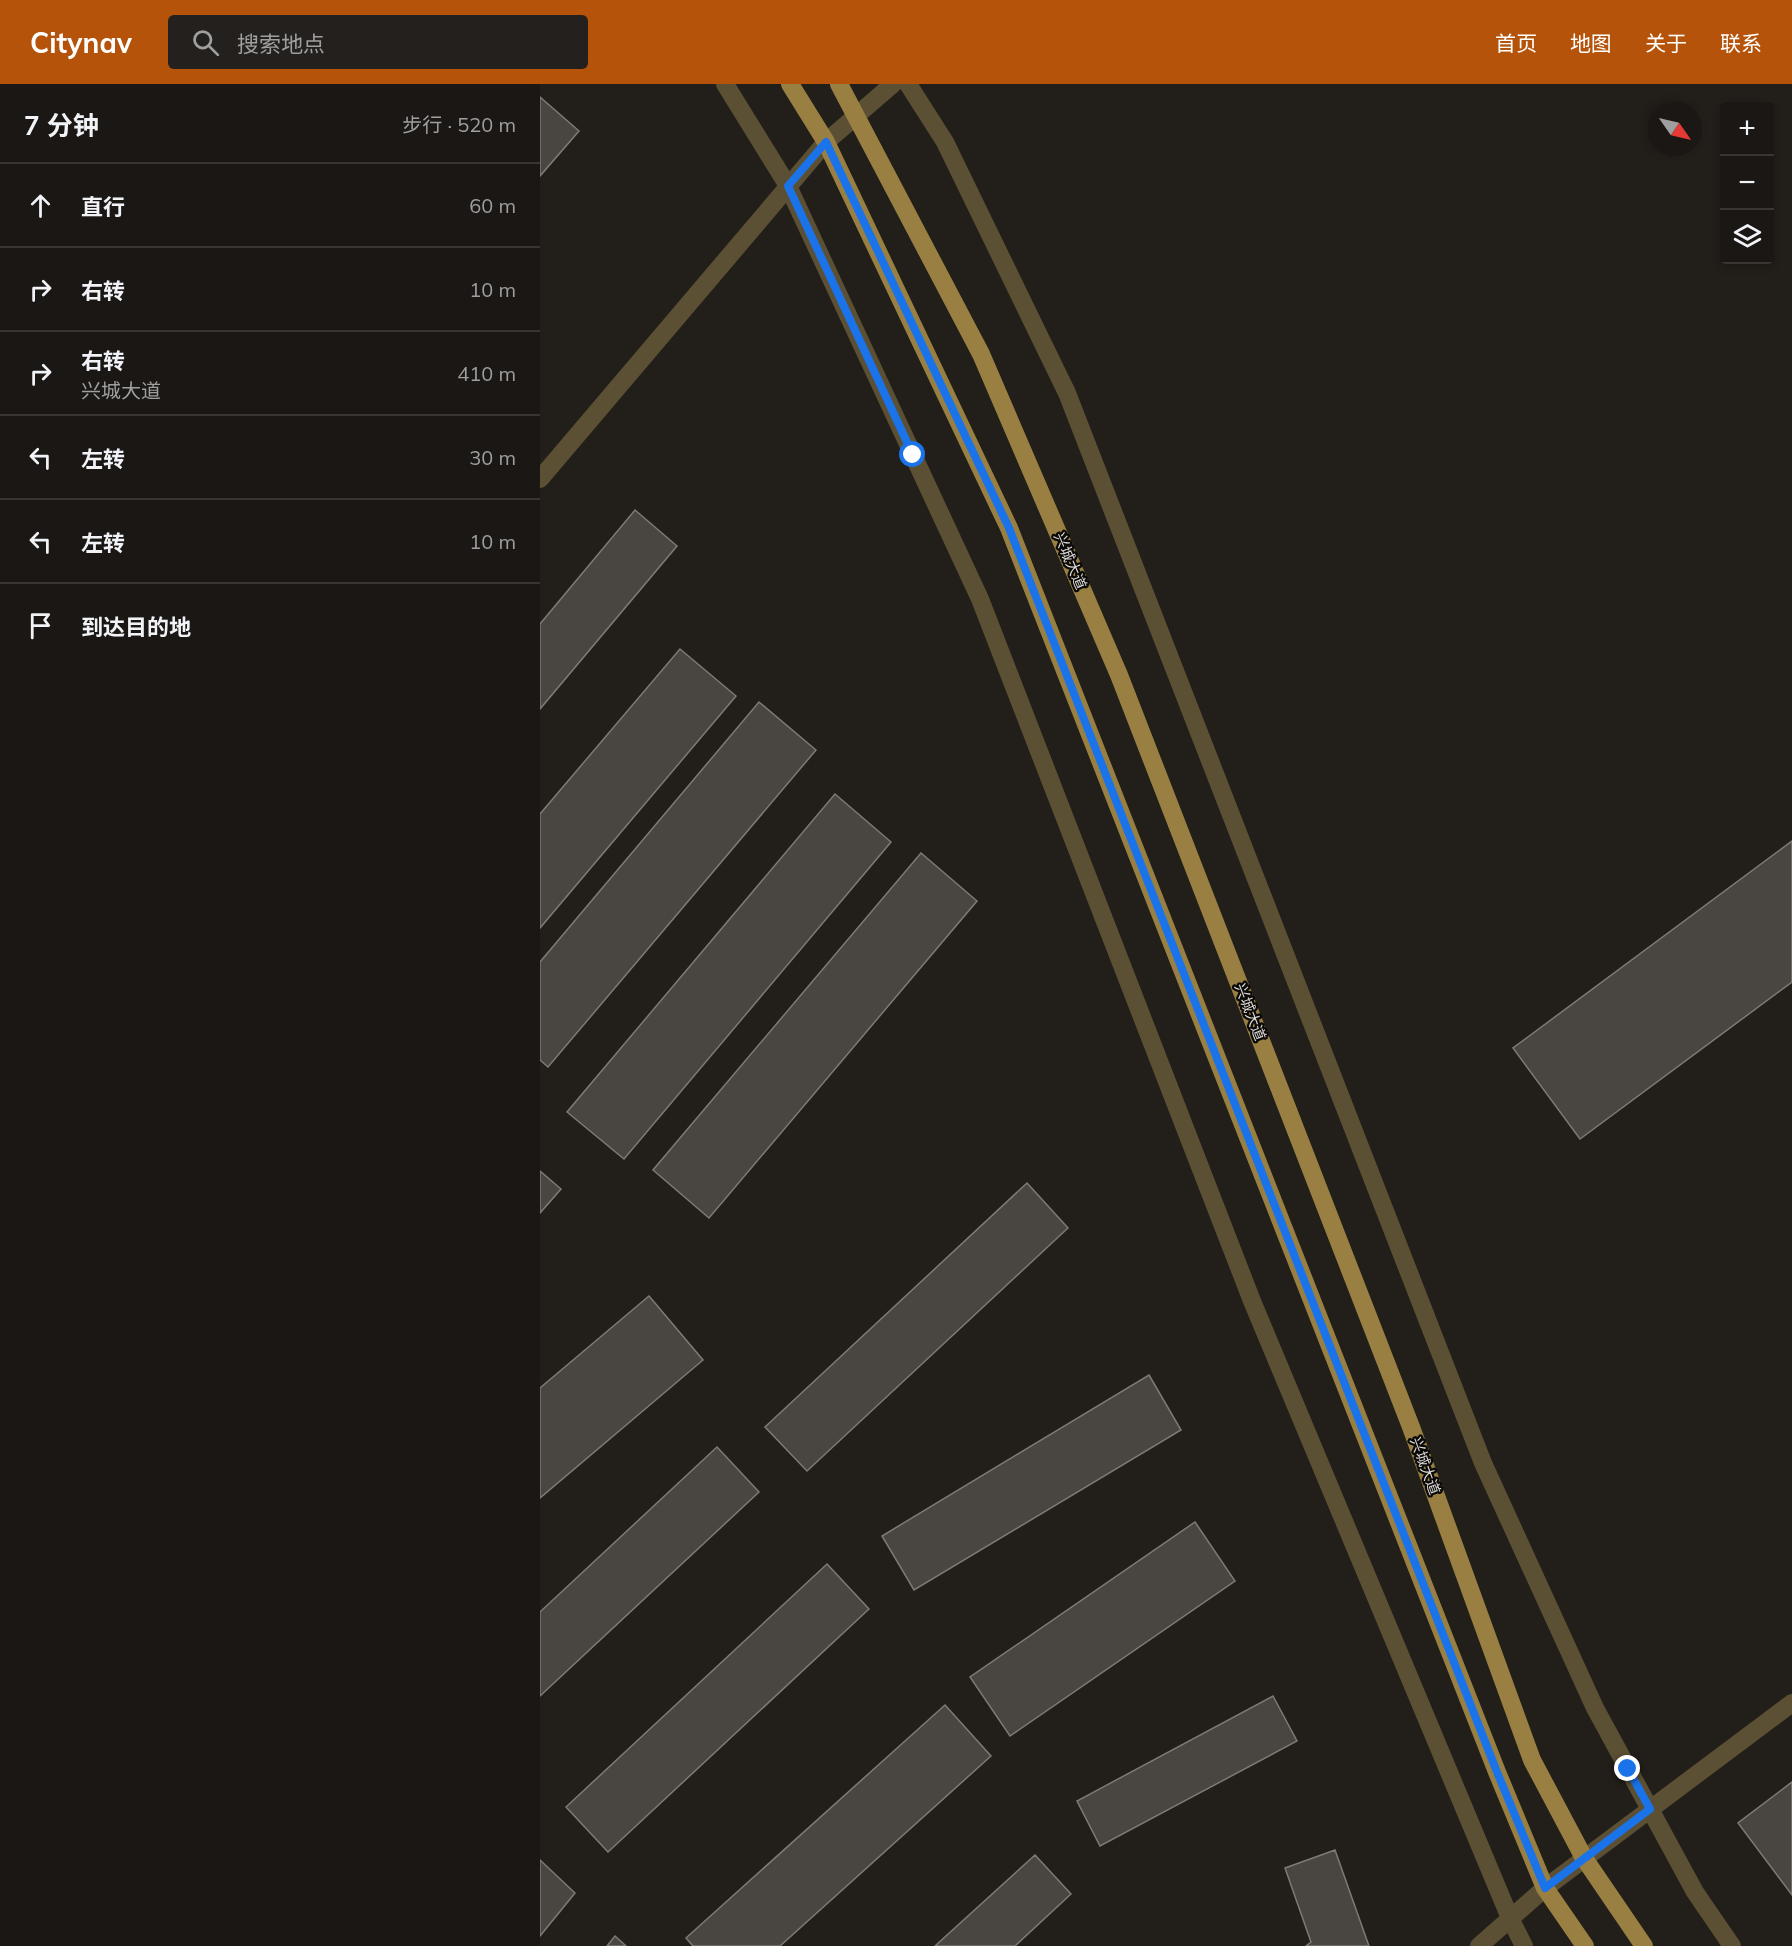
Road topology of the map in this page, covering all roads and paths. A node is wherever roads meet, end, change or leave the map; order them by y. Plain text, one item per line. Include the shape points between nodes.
1 (725, 84) edge
2 (790, 84) edge
3 (839, 84) edge
4 (893, 84) edge
5 (908, 84) edge
6 (856, 116) junction
7 (826, 142) junction
8 (788, 186) junction
9 (540, 479) edge
10 (1792, 1703) edge
11 (1650, 1809) junction
12 (1584, 1858) junction
13 (1545, 1888) junction
14 (1510, 1918) junction
15 (1479, 1946) edge
16 (1524, 1946) edge
17 (1585, 1946) edge
18 (1644, 1946) edge
19 (1732, 1946) edge

1 - 8 street
2 - 7 main road
3 - 6 main road, 兴城大道
4 - 6 street
5 - 11 street via 945,141 1067,393 1483,1463 1594,1708
6 - 7 street
6 - 12 main road, 兴城大道 via 981,354 1119,675 1411,1427 1532,1760
7 - 8 street
7 - 13 main road via 1009,528
8 - 9 street
8 - 14 street via 981,599 1252,1301
10 - 11 street
11 - 12 street
11 - 19 street via 1695,1892
12 - 13 street
12 - 18 main road, 兴城大道
13 - 14 street
13 - 17 main road
14 - 15 street
14 - 16 street

